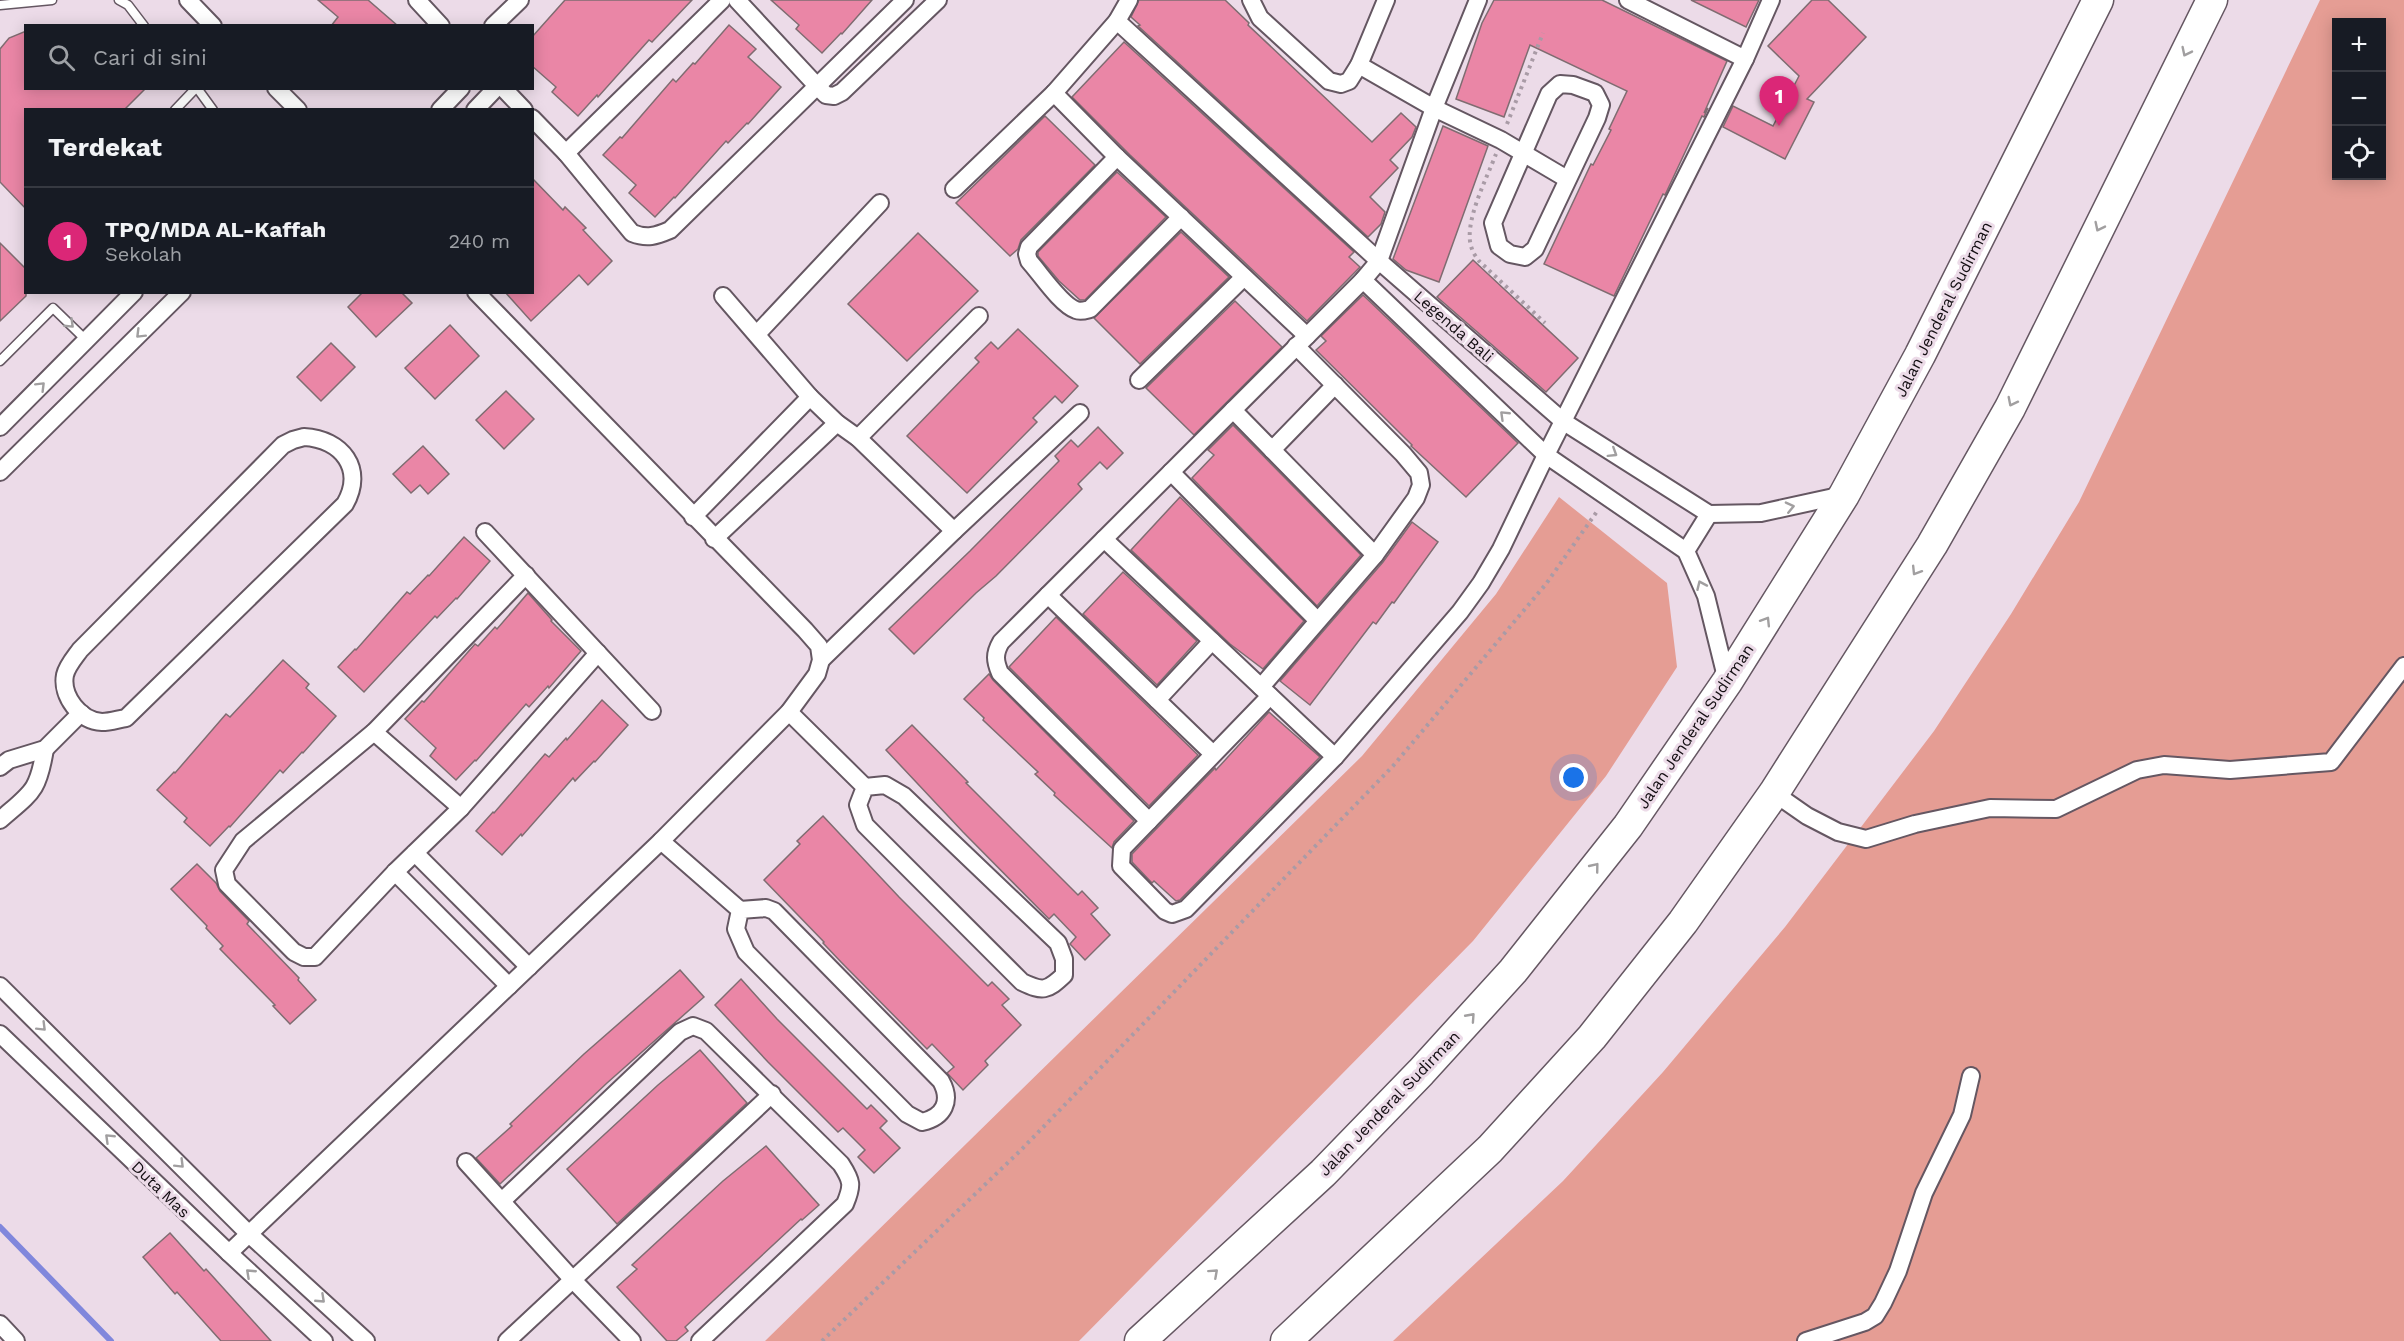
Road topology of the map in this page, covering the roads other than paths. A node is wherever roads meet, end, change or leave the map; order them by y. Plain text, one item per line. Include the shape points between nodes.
1 (52, 0) edge
2 (119, 0) edge
3 (188, 0) edge
4 (417, 0) edge
5 (520, 0) edge
6 (722, 0) edge
7 (737, 0) edge
8 (905, 0) edge
9 (938, 0) edge
10 (1129, 0) edge
11 (1251, 0) edge
12 (1386, 0) edge
13 (1478, 0) edge
14 (1628, 0) edge
15 (1771, 0) edge
16 (2098, 0) edge
17 (2212, 0) edge
18 (0, 5) edge
19 (1118, 21) junction
20 (142, 24) edge
21 (211, 24) edge
22 (439, 24) edge
23 (495, 24) edge
24 (1745, 59) junction
25 (1359, 65) junction
26 (817, 86) junction
27 (194, 90) edge
28 (198, 90) edge
29 (278, 90) edge
30 (458, 90) edge
31 (494, 90) edge
32 (506, 90) edge
33 (1054, 93) junction
34 (177, 108) edge
35 (211, 108) edge
36 (296, 108) edge
37 (442, 108) edge
38 (477, 108) edge
39 (522, 108) edge
40 (1434, 108) junction
41 (534, 120) edge
42 (566, 153) junction
43 (1522, 154) junction
44 (1117, 156) junction
45 (1568, 179) junction
46 (954, 189) dead end
47 (880, 203) dead end
48 (1181, 217) junction
49 (1379, 261) junction
50 (1244, 277) junction
51 (1363, 280) junction
52 (133, 294) edge
53 (180, 294) edge
54 (478, 294) edge
55 (723, 296) dead end
56 (979, 316) dead end
57 (757, 334) junction
58 (87, 340) junction
59 (1302, 341) junction
60 (0, 361) edge
61 (1139, 380) dead end
62 (1335, 385) junction
63 (810, 397) junction
64 (1233, 410) junction
65 (1080, 413) dead end
66 (1564, 422) junction
67 (837, 423) junction
68 (0, 427) edge
69 (858, 438) junction
70 (1272, 450) junction
71 (1546, 455) junction
72 (0, 472) edge
73 (1171, 472) junction
74 (1844, 495) junction
75 (1709, 514) junction
76 (693, 517) junction
77 (954, 531) junction
78 (485, 532) dead end
79 (714, 539) junction
80 (1104, 539) junction
81 (1686, 551) junction
82 (1375, 555) junction
83 (526, 575) junction
84 (1048, 595) junction
85 (1317, 620) junction
86 (1212, 641) junction
87 (598, 653) junction
88 (821, 660) junction
89 (2404, 666) edge
90 (1727, 682) junction
91 (1266, 691) junction
92 (1157, 700) junction
93 (652, 711) dead end
94 (789, 712) junction
95 (81, 713) junction
96 (374, 732) junction
97 (45, 748) junction
98 (1213, 754) junction
99 (1335, 757) junction
100 (0, 767) edge
101 (865, 787) junction
102 (1774, 793) junction
103 (461, 808) junction
104 (0, 820) edge
105 (1149, 821) junction
106 (661, 841) junction
107 (415, 853) junction
108 (395, 872) junction
109 (740, 910) junction
110 (529, 967) junction
111 (0, 986) edge
112 (509, 986) junction
113 (0, 1034) edge
114 (1971, 1076) dead end
115 (772, 1094) junction
116 (466, 1162) dead end
117 (503, 1200) junction
118 (249, 1234) junction
119 (229, 1253) junction
120 (572, 1279) junction
121 (1183, 1301) junction
122 (0, 1324) edge
123 (16, 1341) edge
124 (324, 1341) edge
125 (366, 1341) edge
126 (507, 1341) edge
127 (632, 1341) edge
128 (700, 1341) edge
129 (1140, 1341) edge
130 (1172, 1341) edge
131 (1286, 1341) edge
132 (1806, 1341) edge

1 - 18 lane
2 - 20 lane
3 - 21 street
4 - 22 street
5 - 23 street
6 - 42 street
7 - 26 street
8 - 26 street
9 - 26 street via 838,95 826,95
10 - 19 street
11 - 25 street via 1260,18 1329,81 1349,81
12 - 25 street
13 - 40 street
14 - 24 street
15 - 24 street
16 - 74 highway, Jalan Jenderal Sudirman via 1920,355
17 -> 102 highway via 2010,408 1932,545
19 - 33 street
19 - 49 street, Legenda Bali
24 - 66 street
25 - 40 street
26 - 42 street via 670,230 653,237 632,233
27 - 34 lane
28 - 35 lane
29 - 36 street
30 - 37 street
31 - 38 street
32 - 39 street
33 - 44 street
33 - 46 street
40 - 43 street
40 - 49 street
41 - 42 street
43 - 45 street
43 - 45 street via 1549,94 1560,84 1595,93 1601,105 1597,118
43 - 45 street via 1492,223 1499,246 1510,254 1524,257 1535,249
44 - 48 street
44 - 48 street via 1029,247 1029,261 1067,304 1075,310 1090,309
47 - 57 street
48 - 50 street
49 - 51 street
49 - 66 street, Legenda Bali
50 - 59 street
50 - 61 street
51 - 59 street
71 -> 51 street, Legenda Bali
52 - 58 street
53 -> 72 street
54 - 76 street
55 - 57 street
56 - 69 street
57 - 63 street
60 -> 58 lane via 54,308
68 -> 58 street
59 - 62 street
59 - 64 street
62 - 70 street
62 - 82 street via 1419,473 1421,485 1416,498
63 - 67 street
63 - 76 street
64 - 70 street
64 - 73 street
65 - 77 street
66 - 71 street
66 -> 75 street, Legenda Bali
67 - 69 street
67 - 79 street
69 - 77 street
70 - 82 street
71 - 81 street, Legenda Bali
71 - 99 street via 1481,583
73 - 80 street
73 - 85 street
75 -> 74 street via 1761,513
90 -> 74 highway, Jalan Jenderal Sudirman
75 - 81 street
76 - 79 street
77 - 88 street
78 - 83 street
79 - 88 street via 805,630 819,646
80 - 84 street
80 - 86 street
90 -> 81 street via 1706,596
82 - 85 street
83 - 87 street
83 - 96 street
84 - 92 street
84 - 105 street via 1001,642 995,661 1000,673
85 - 91 street
86 - 91 street
86 - 92 street
87 - 93 street
87 - 103 street
88 - 94 street via 817,674
89 - 102 street via 2331,762 2230,770 2164,765 2137,770 2056,809 1990,808 1866,839 1838,832
121 -> 90 highway, Jalan Jenderal Sudirman via 1323,1173 1513,971 1628,826
91 - 98 street
91 - 99 street
92 - 98 street
94 - 101 street
94 - 106 street
95 - 95 street via 64,687 66,672 80,650 283,445 304,437 335,445 348,460 354,483 345,504 126,718 103,722
95 - 97 street
96 - 103 street
96 - 108 street via 243,841 229,859 224,877 294,952 315,957
97 - 100 street
97 - 104 street via 40,775 32,791
98 - 105 street
99 - 105 street via 1179,913 1165,911 1121,866 1122,849
101 - 101 street via 885,785 904,796 1058,943 1064,975 1050,988 1037,989 1022,982 865,825 858,806
102 - 131 highway via 1683,922 1592,1037 1490,1149
103 - 107 street
106 - 109 street
106 - 110 street
107 - 108 street
107 - 110 street
108 - 112 street
109 - 109 street via 774,911 941,1081 947,1092 945,1106 922,1122 907,1114 746,952 736,929
110 - 112 street
111 -> 118 street
112 - 118 street
119 -> 113 street, Duta Mas
114 - 132 street via 1962,1115 1924,1193 1898,1271 1875,1316
115 - 117 street via 706,1031 693,1026 680,1032
115 - 120 street
115 - 128 street via 841,1164 851,1179 850,1191 845,1204
116 - 117 street
117 - 120 street
118 - 119 street
118 -> 125 street
124 -> 119 street, Duta Mas
120 - 126 street
120 - 127 street
121 - 129 highway, Jalan Jenderal Sudirman
121 - 130 highway
122 - 123 street

